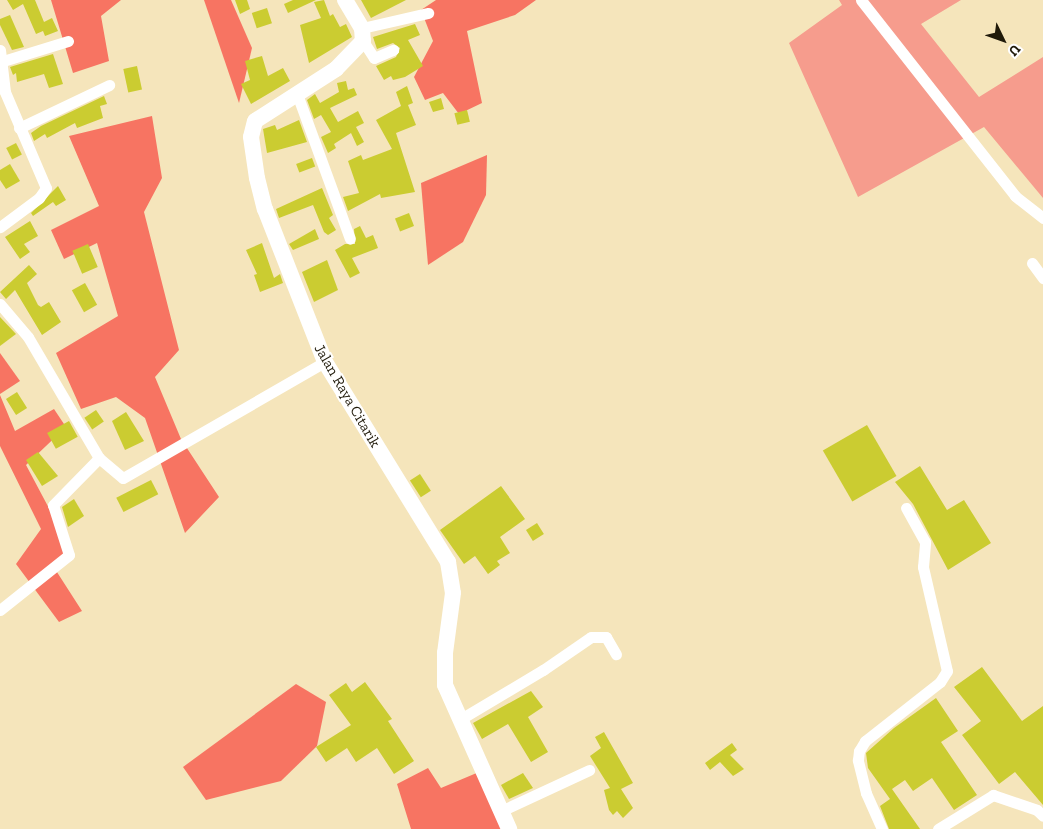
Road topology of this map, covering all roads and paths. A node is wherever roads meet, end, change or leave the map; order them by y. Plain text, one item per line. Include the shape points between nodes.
1 (345, 0) edge
2 (862, 0) edge
3 (428, 13) dead end
4 (363, 35) junction
5 (68, 41) dead end
6 (393, 50) dead end
7 (1, 56) edge
8 (109, 85) dead end
9 (297, 94) junction
10 (19, 128) junction
11 (1043, 218) edge
12 (0, 227) edge
13 (350, 239) dead end
14 (1032, 263) dead end
15 (1043, 278) edge
16 (0, 304) edge
17 (325, 362) junction
18 (99, 458) junction
19 (906, 508) dead end
20 (0, 610) edge
21 (616, 654) dead end
22 (459, 720) junction
23 (589, 770) dead end
24 (503, 810) junction
25 (1043, 816) edge
26 (509, 829) edge
27 (882, 829) edge
28 (938, 829) edge

1 - 4 street
2 - 11 street via 1015,196
3 - 4 street
4 - 6 street via 374,58
4 - 9 street, Jalan Raya Citarik via 336,69
5 - 7 street
7 - 10 street via 5,92
8 - 10 street
9 - 13 street
9 - 17 street, Jalan Raya Citarik via 260,116 252,128 251,137 265,209
10 - 12 street via 46,188 39,198
14 - 15 street
16 - 18 street via 28,338
17 - 18 street via 127,477 117,476
17 - 22 street, Jalan Raya Citarik via 448,562 453,593 444,653 445,685
18 - 20 street via 53,505 69,555
19 - 27 street via 925,542 923,567 947,671 940,682 865,742 858,752 866,793
21 - 22 street via 606,636 591,637
22 - 24 street, Jalan Raya Citarik
23 - 24 street
24 - 26 street, Jalan Raya Citarik
25 - 28 street via 1037,810 993,795

